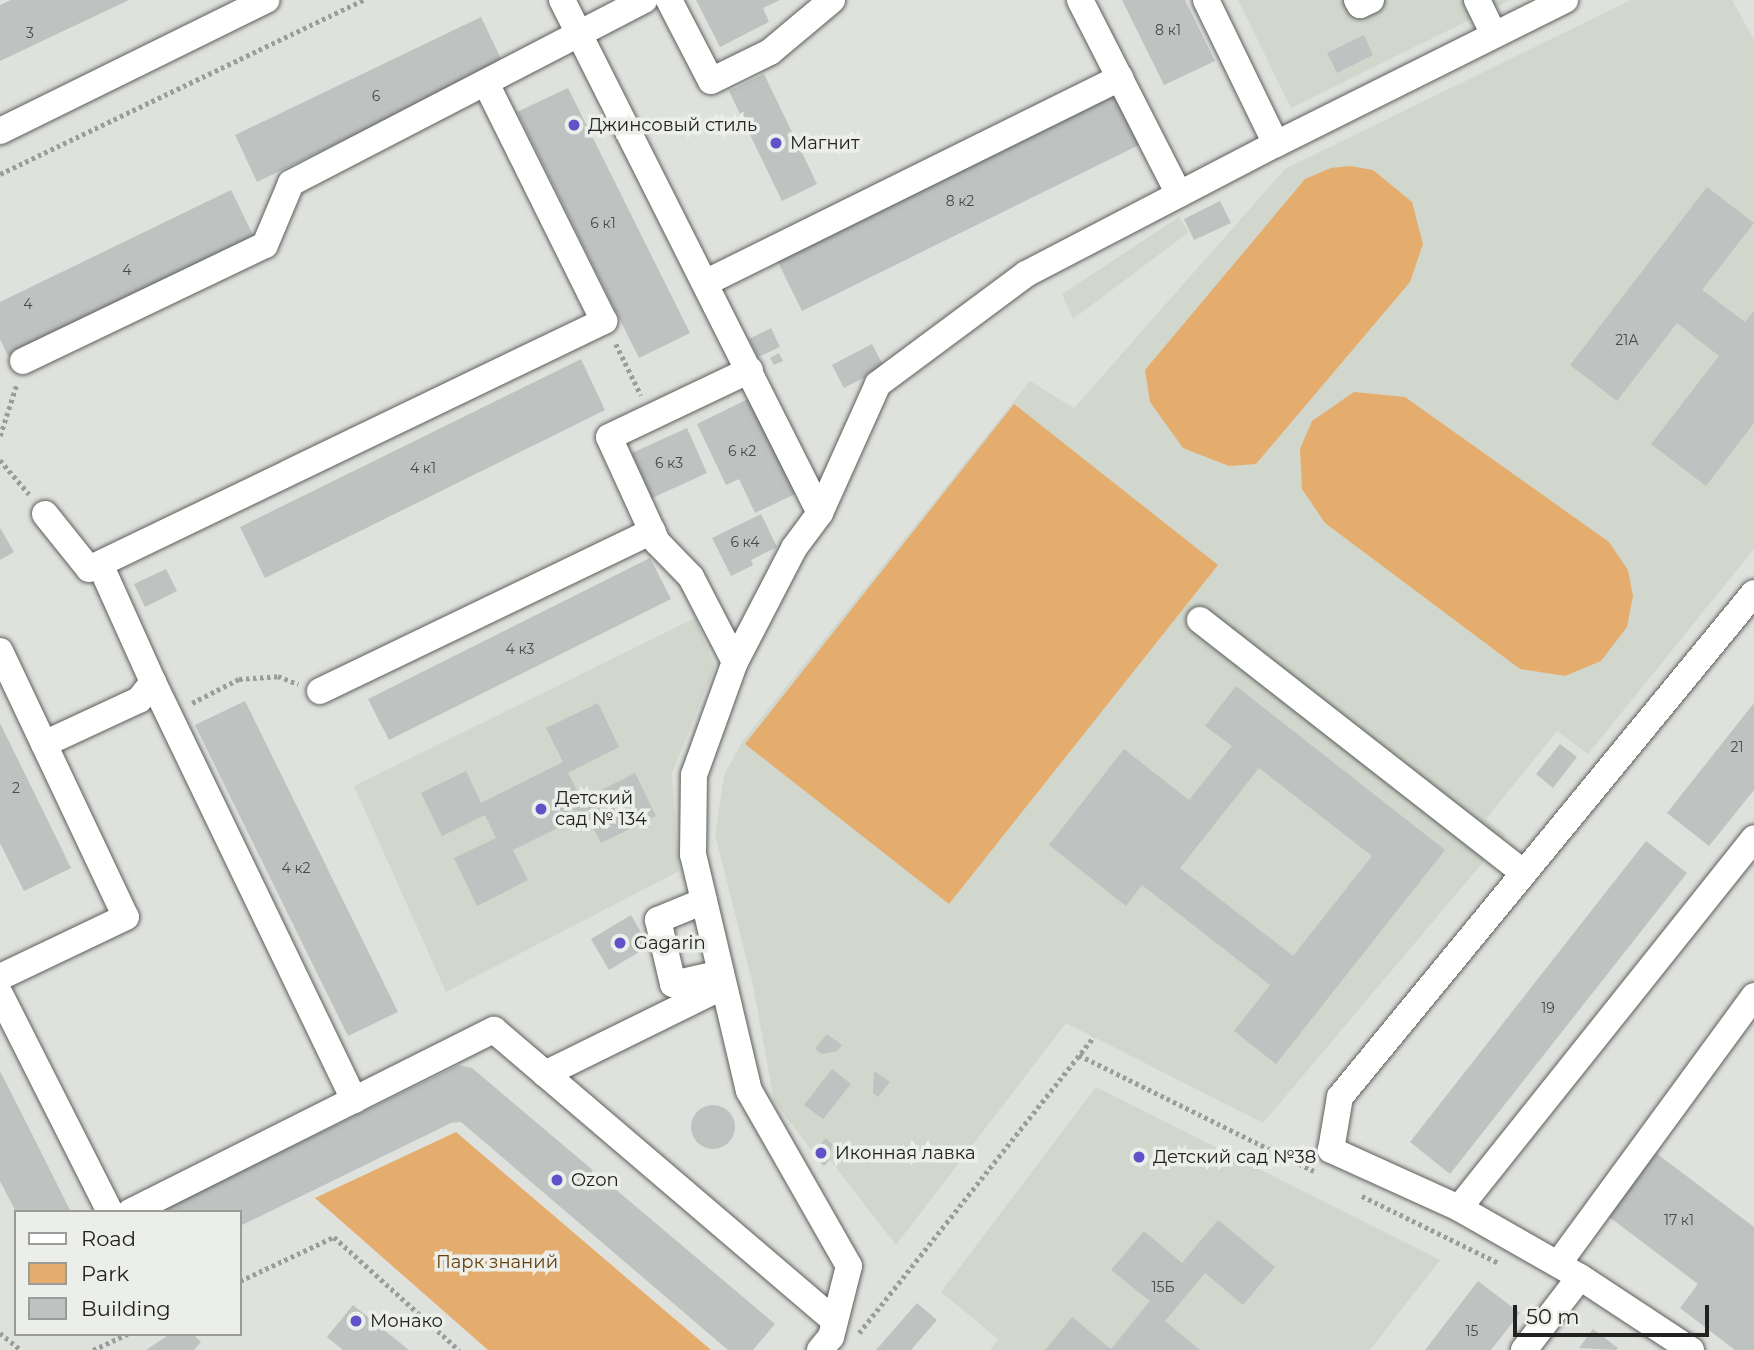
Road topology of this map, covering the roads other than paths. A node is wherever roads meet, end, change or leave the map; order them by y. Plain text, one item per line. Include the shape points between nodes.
1 (266, 0) edge
2 (562, 0) edge
3 (643, 0) edge
4 (669, 0) edge
5 (832, 0) edge
6 (1080, 0) edge
7 (1206, 0) edge
8 (1357, 0) edge
9 (1371, 0) edge
10 (1477, 0) edge
11 (1565, 0) edge
12 (578, 32) junction
13 (1494, 35) junction
14 (1120, 78) junction
15 (486, 83) junction
16 (0, 131) edge
17 (1276, 144) junction
18 (1179, 194) junction
19 (707, 282) junction
20 (23, 362) road end
21 (750, 370) junction
22 (820, 513) junction
23 (45, 514) road end
24 (652, 531) junction
25 (100, 564) junction
26 (1754, 593) edge
27 (1200, 620) dead end
28 (0, 651) edge
29 (735, 662) junction
30 (153, 682) junction
31 (320, 691) road end
32 (44, 744) junction
33 (1754, 838) edge
34 (1524, 873) junction
35 (704, 901) junction
36 (0, 977) edge
37 (722, 979) junction
38 (0, 995) edge
39 (1754, 996) edge
40 (545, 1074) junction
41 (354, 1100) junction
42 (1459, 1208) junction
43 (109, 1210) edge
44 (134, 1210) edge
45 (1569, 1270) junction
46 (835, 1321) junction
47 (820, 1350) edge
48 (1524, 1350) edge
49 (1691, 1350) edge

1 - 16 street
2 - 12 street
3 - 12 street
4 - 5 street via 711,81 770,52
6 - 14 street
7 - 17 street
8 - 9 street via 1360,5
10 - 13 street
11 - 13 street
12 - 15 street
12 - 19 street
13 - 17 street
14 - 18 street
14 - 19 street
15 - 20 street via 290,183 265,245
15 - 25 street via 604,321
17 - 18 street
18 - 22 street via 1026,274 878,384
19 - 21 street
21 - 22 street
21 - 24 street via 610,437
22 - 29 street via 794,548
23 - 25 street via 89,569
24 - 29 street via 691,577
24 - 31 street
25 - 30 street
26 - 34 street
27 - 34 street
28 - 32 street
29 - 35 street via 694,775 693,855
30 - 32 street via 139,700
30 - 41 street
32 - 36 street via 126,917
33 - 42 street
34 - 42 street via 1340,1097 1331,1150
35 - 37 street
35 - 37 street via 658,920 673,984
37 - 40 street
37 - 46 street via 749,1091 849,1266
38 - 43 street
39 - 45 street
40 - 41 street via 494,1030
40 - 46 street
41 - 44 street
42 - 45 street
45 - 48 street
45 - 49 street
46 - 47 street via 831,1337

